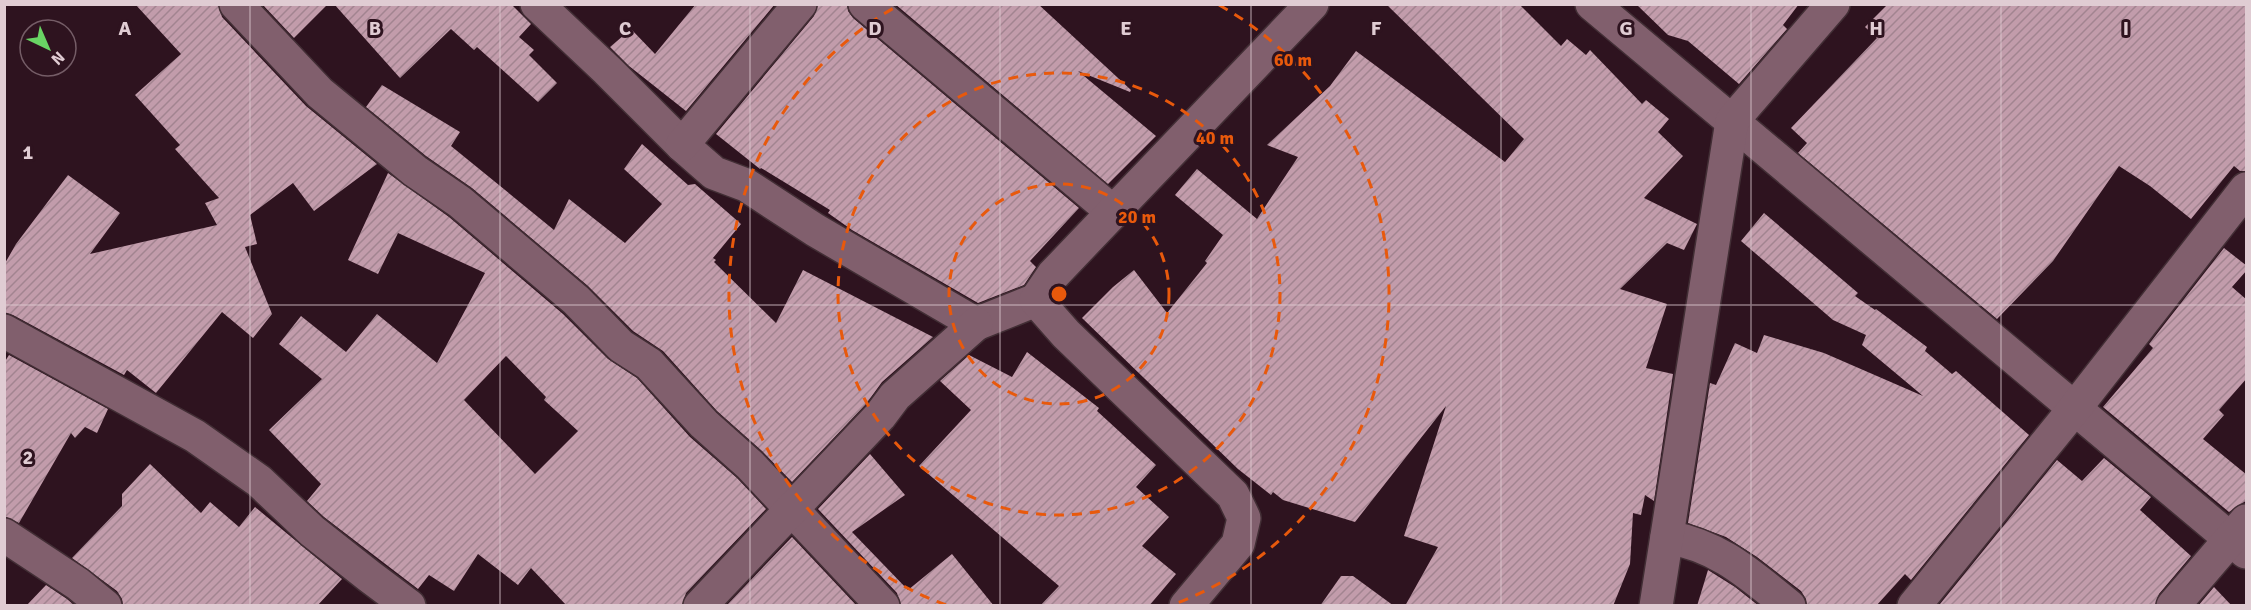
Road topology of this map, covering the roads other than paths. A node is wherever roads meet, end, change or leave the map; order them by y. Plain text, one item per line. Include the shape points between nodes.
1 (236, 4) edge
2 (537, 4) edge
3 (800, 4) edge
4 (866, 4) edge
5 (1312, 4) edge
6 (1592, 4) edge
7 (1833, 4) edge
8 (1732, 121) junction
9 (682, 145) junction
10 (2247, 189) edge
11 (1113, 212) junction
12 (1036, 300) junction
13 (976, 324) junction
14 (4, 331) edge
15 (2075, 408) junction
16 (792, 508) junction
17 (4, 535) edge
18 (1667, 537) junction
19 (2242, 537) edge
20 (105, 606) edge
21 (410, 606) edge
22 (700, 606) edge
23 (883, 606) edge
24 (1186, 606) edge
25 (1656, 606) edge
26 (1789, 606) edge
27 (1914, 606) edge
28 (2173, 606) edge

1 - 16 street via 320,93 460,202 576,300 621,346 649,364 696,416
2 - 9 street
3 - 9 street
4 - 11 street
5 - 11 street
6 - 8 street
7 - 8 street
8 - 15 street
8 - 18 street
9 - 13 street via 714,173 746,185
10 - 15 street
11 - 12 street via 1053,275
12 - 13 street
12 - 24 street via 1066,334 1233,495 1244,518 1238,544
13 - 16 street via 895,396
14 - 21 street via 224,455 259,481 312,531
15 - 19 street
15 - 27 street
16 - 22 street
16 - 23 street
17 - 20 street
18 - 25 street
18 - 26 street via 1691,541 1734,562
19 - 28 street

